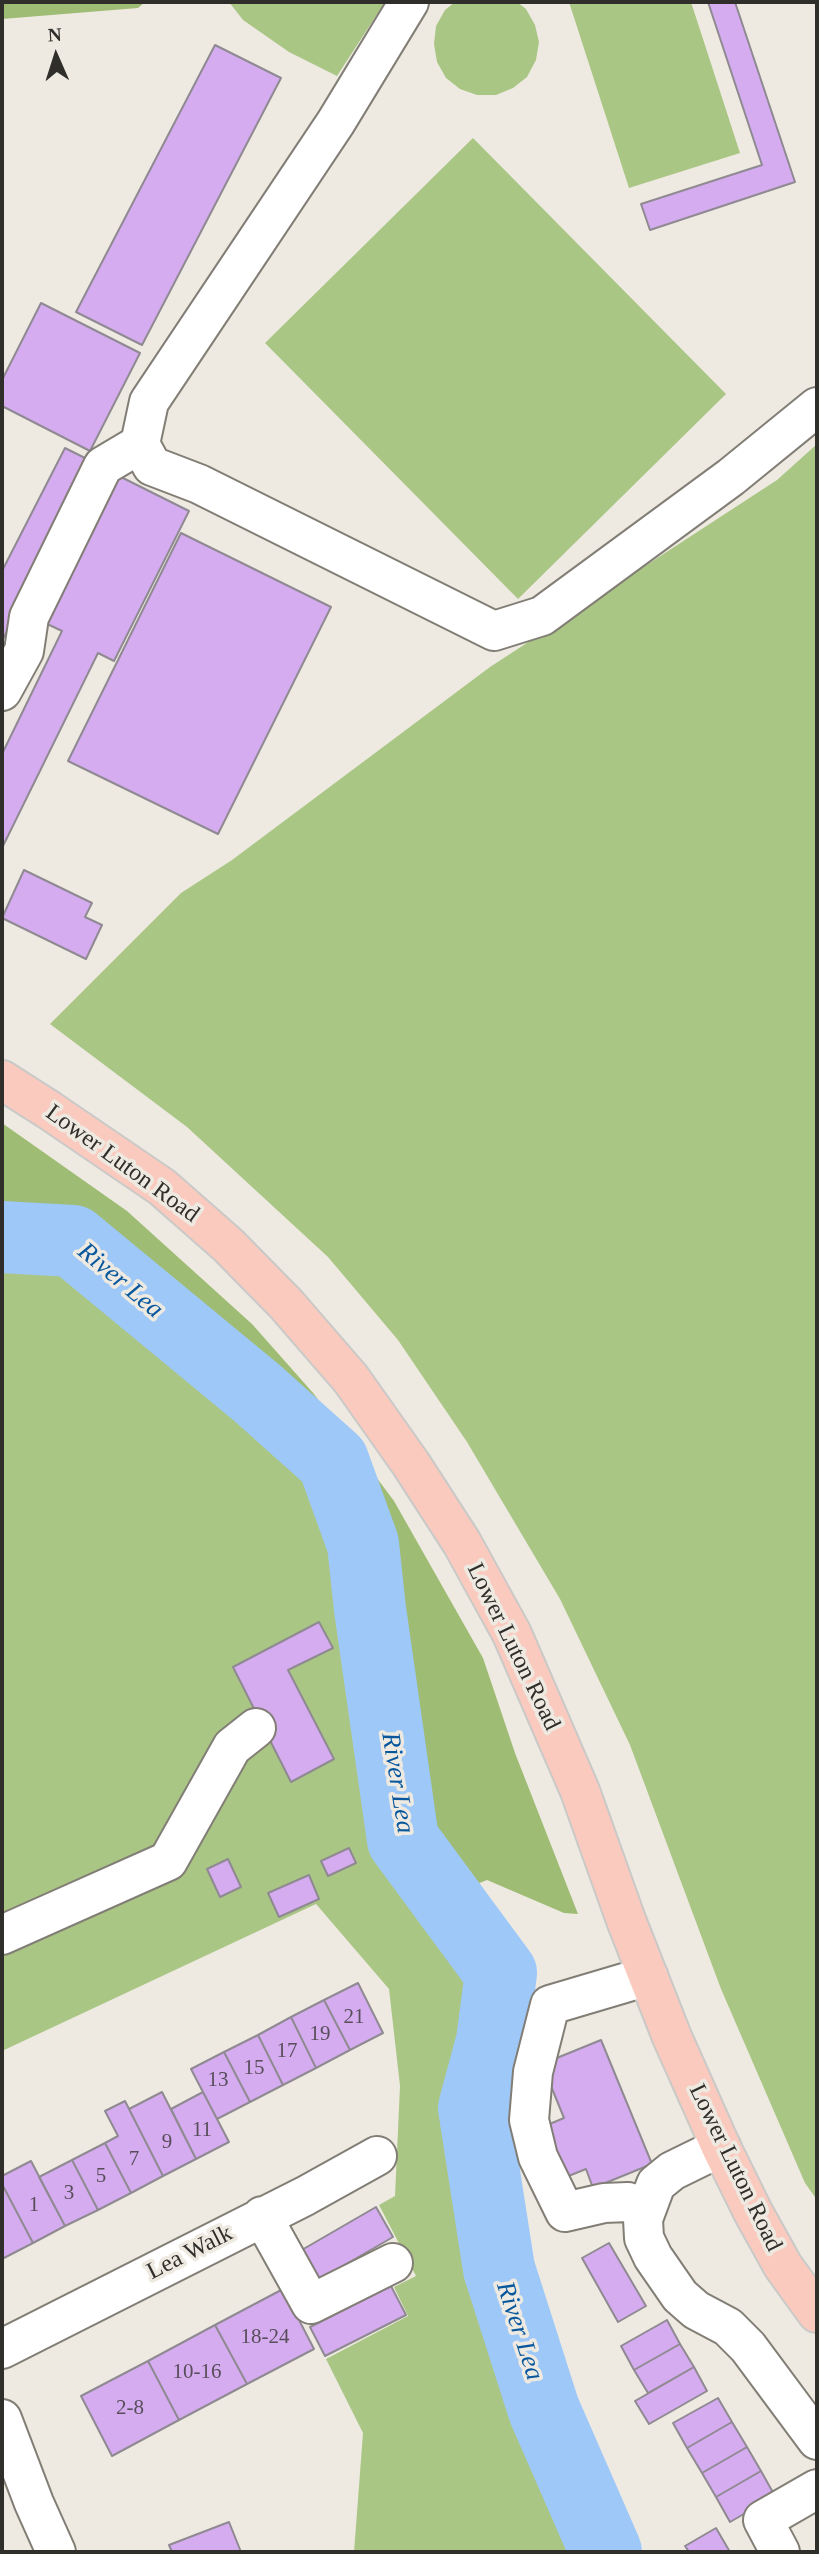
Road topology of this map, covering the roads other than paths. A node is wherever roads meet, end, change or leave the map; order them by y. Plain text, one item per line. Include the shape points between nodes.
1 (409, 2) edge
2 (817, 407) edge
3 (140, 444) junction
4 (2, 691) edge
5 (2, 1080) edge
6 (256, 1728) dead end
7 (2, 1935) edge
8 (649, 1976) junction
9 (721, 2147) junction
10 (377, 2157) dead end
11 (646, 2209) junction
12 (262, 2216) junction
13 (393, 2263) dead end
14 (817, 2313) edge
15 (2, 2349) edge
16 (2, 2419) edge
17 (817, 2440) edge
18 (817, 2489) edge
19 (56, 2552) edge
20 (780, 2552) edge

1 - 3 street via 336,122 149,402
2 - 3 street via 731,477 542,616 494,631 199,484 152,466
3 - 4 street via 103,466 29,617 24,651
5 - 8 main road, Lower Luton Road via 162,1187 228,1245 351,1379 454,1532 512,1634 580,1791
6 - 7 street via 232,1747 168,1861
8 - 9 main road, Lower Luton Road
8 - 11 street via 550,2005 533,2072 529,2120 538,2157 565,2212 628,2202
9 - 11 street via 656,2184
9 - 14 main road, Lower Luton Road via 783,2266
10 - 12 street, Lea Walk
11 - 17 street via 644,2238 680,2296 728,2327 748,2347
12 - 13 street via 311,2304
12 - 15 street, Lea Walk
16 - 19 street
18 - 20 street via 763,2520

